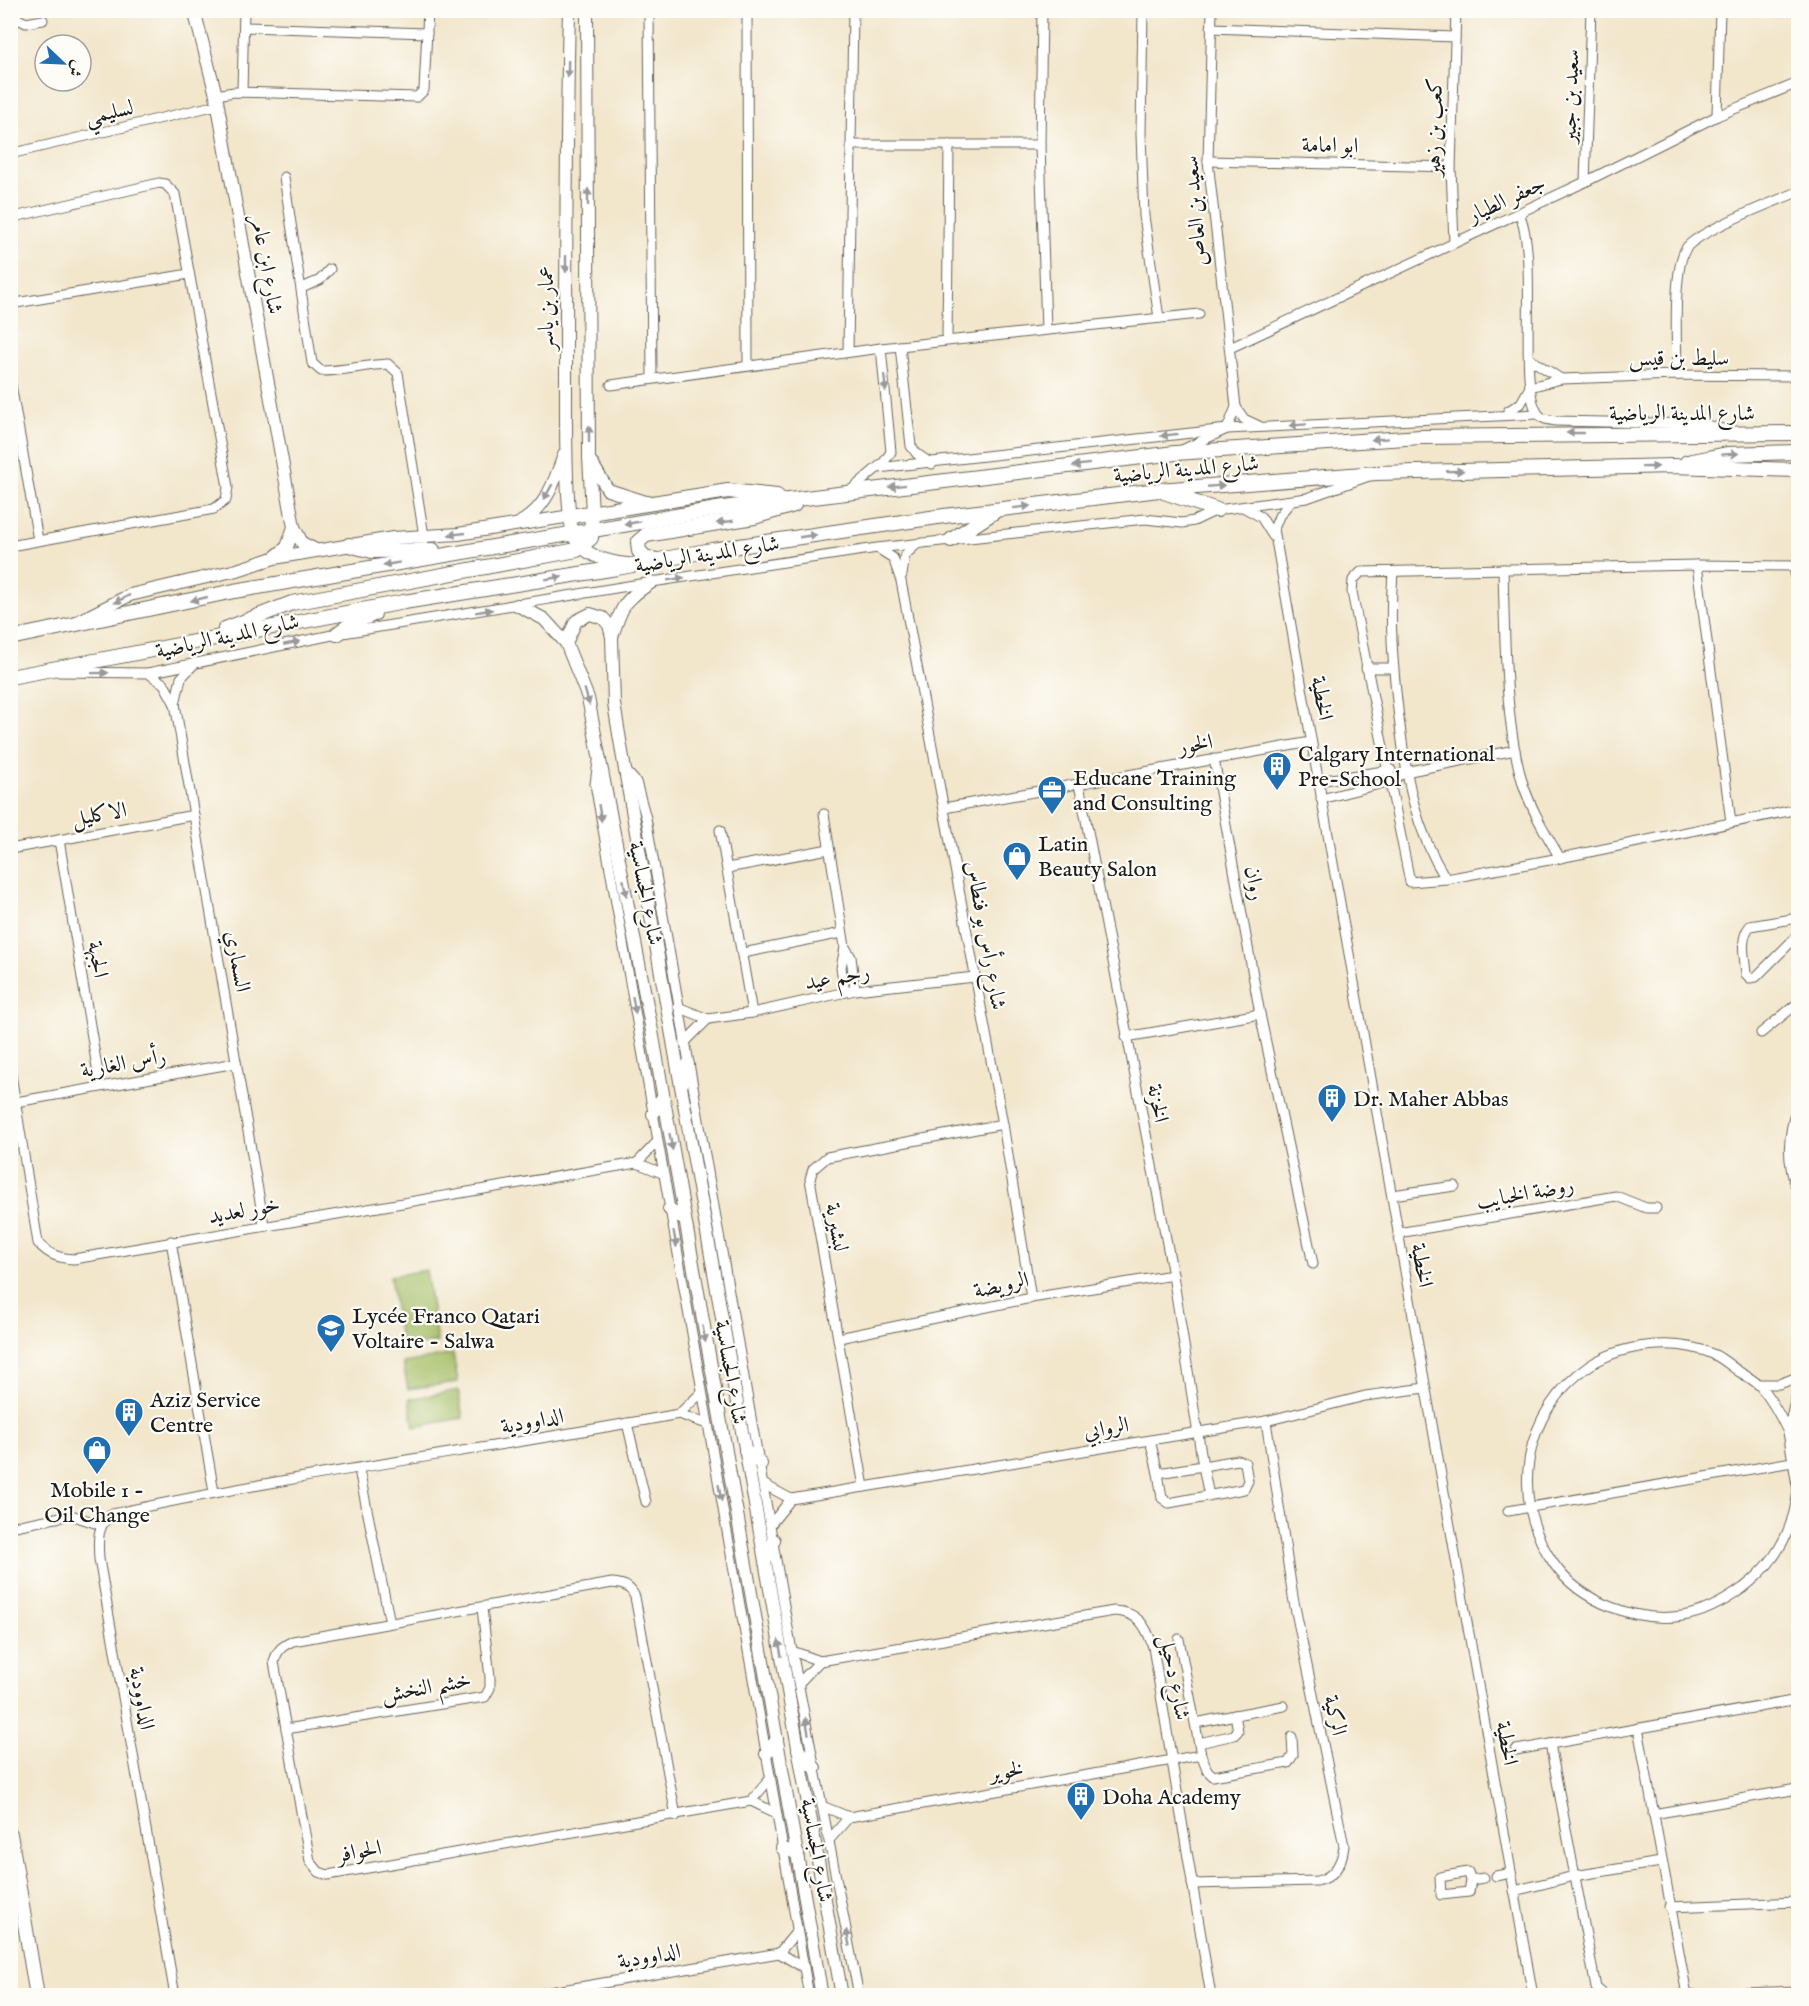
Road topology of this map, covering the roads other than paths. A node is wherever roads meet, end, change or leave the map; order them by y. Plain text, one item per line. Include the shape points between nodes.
1 (14, 10) edge
2 (194, 10) edge
3 (244, 10) edge
4 (428, 10) edge
5 (569, 10) edge
6 (587, 10) edge
7 (649, 10) edge
8 (747, 10) edge
9 (853, 10) edge
10 (1042, 10) edge
11 (1143, 10) edge
12 (1212, 10) edge
13 (1456, 10) edge
14 (1591, 10) edge
15 (1720, 10) edge
16 (44, 20) dead end
17 (244, 27) junction
18 (1211, 28) junction
19 (427, 33) junction
20 (1455, 37) junction
21 (1798, 83) edge
22 (242, 92) junction
23 (217, 100) junction
24 (1717, 116) junction
25 (851, 145) junction
26 (949, 145) junction
27 (1040, 145) junction
28 (10, 154) edge
29 (1208, 161) junction
30 (1451, 167) junction
31 (284, 177) dead end
32 (1585, 183) junction
33 (1798, 192) edge
34 (1519, 213) junction
35 (10, 218) edge
36 (1454, 243) junction
37 (330, 270) dead end
38 (189, 274) junction
39 (302, 288) junction
40 (10, 304) edge
41 (1199, 314) dead end
42 (1159, 318) junction
43 (1046, 329) junction
44 (947, 340) junction
45 (900, 346) junction
46 (881, 348) junction
47 (1230, 348) junction
48 (848, 352) junction
49 (1530, 360) junction
50 (748, 366) junction
51 (1677, 375) junction
52 (1798, 376) edge
53 (10, 379) edge
54 (652, 379) junction
55 (1561, 379) junction
56 (611, 385) dead end
57 (1530, 387) junction
58 (1236, 407) junction
59 (1504, 413) junction
60 (1538, 414) junction
61 (1268, 427) junction
62 (1227, 429) junction
63 (1738, 432) junction
64 (1798, 433) edge
65 (566, 447) junction
66 (1798, 452) edge
67 (1175, 453) junction
68 (589, 457) junction
69 (932, 464) junction
70 (1673, 466) junction
71 (878, 468) junction
72 (1798, 470) edge
73 (1376, 473) junction
74 (1159, 490) junction
75 (849, 492) junction
76 (821, 495) junction
77 (794, 499) junction
78 (1290, 502) junction
79 (653, 504) junction
80 (1242, 507) junction
81 (998, 510) junction
82 (1217, 510) junction
83 (592, 513) junction
84 (571, 516) junction
85 (514, 525) junction
86 (294, 526) junction
87 (593, 530) junction
88 (573, 534) junction
89 (424, 536) junction
90 (38, 540) junction
91 (951, 540) junction
92 (1276, 541) junction
93 (918, 543) junction
94 (349, 545) junction
95 (10, 546) edge
96 (583, 548) junction
97 (877, 548) junction
98 (316, 550) junction
99 (468, 550) junction
100 (274, 558) junction
101 (658, 560) junction
102 (634, 565) junction
103 (1697, 565) junction
104 (1796, 567) edge
105 (1503, 569) junction
106 (1393, 572) junction
107 (901, 581) junction
108 (652, 582) junction
109 (1798, 592) edge
110 (404, 602) junction
111 (517, 605) junction
112 (64, 628) junction
113 (337, 634) junction
114 (30, 635) junction
115 (612, 637) junction
116 (10, 638) edge
117 (191, 642) junction
118 (10, 643) edge
119 (566, 643) junction
120 (195, 663) junction
121 (1366, 668) junction
122 (1392, 668) junction
123 (42, 671) junction
124 (148, 673) junction
125 (10, 677) edge
126 (175, 704) junction
127 (1311, 742) junction
128 (1515, 750) junction
129 (600, 756) junction
130 (1214, 759) junction
131 (1388, 769) junction
132 (625, 770) junction
133 (1406, 772) junction
134 (1318, 781) junction
135 (1391, 781) junction
136 (1079, 784) junction
137 (1321, 799) junction
138 (944, 808) junction
139 (1798, 809) edge
140 (824, 814) dead end
141 (194, 815) junction
142 (1731, 822) junction
143 (720, 830) dead end
144 (59, 840) junction
145 (10, 849) edge
146 (829, 849) junction
147 (1560, 858) junction
148 (727, 868) junction
149 (1446, 879) junction
150 (1798, 918) edge
151 (842, 933) junction
152 (1798, 935) edge
153 (845, 947) junction
154 (743, 953) junction
155 (975, 977) junction
156 (855, 990) junction
157 (845, 992) junction
158 (1798, 1003) edge
159 (678, 1007) junction
160 (1788, 1012) junction
161 (752, 1013) junction
162 (1260, 1014) junction
163 (1798, 1018) edge
164 (708, 1019) junction
165 (1761, 1033) dead end
166 (1126, 1037) junction
167 (684, 1043) junction
168 (236, 1063) junction
169 (688, 1065) junction
170 (10, 1068) edge
171 (100, 1085) junction
172 (681, 1088) junction
173 (663, 1096) junction
174 (16, 1102) junction
175 (1798, 1109) edge
176 (653, 1114) junction
177 (1003, 1124) junction
178 (657, 1142) junction
179 (637, 1162) junction
180 (662, 1173) junction
181 (1455, 1186) dead end
182 (1798, 1194) edge
183 (1392, 1195) junction
184 (1656, 1208) dead end
185 (669, 1209) junction
186 (684, 1220) junction
187 (264, 1225) junction
188 (1398, 1233) junction
189 (171, 1241) junction
190 (1313, 1264) dead end
191 (1173, 1275) junction
192 (1031, 1298) junction
193 (839, 1338) junction
194 (1798, 1377) edge
195 (1758, 1384) junction
196 (1425, 1388) junction
197 (1798, 1388) edge
198 (702, 1392) junction
199 (679, 1414) junction
200 (1266, 1421) junction
201 (627, 1423) junction
202 (707, 1424) junction
203 (1199, 1431) junction
204 (1788, 1432) junction
205 (1150, 1440) junction
206 (745, 1450) junction
207 (713, 1456) junction
208 (1795, 1461) edge
209 (728, 1464) junction
210 (761, 1464) junction
211 (1203, 1466) junction
212 (359, 1470) junction
213 (1158, 1473) junction
214 (765, 1485) junction
215 (864, 1487) junction
216 (1798, 1490) edge
217 (214, 1492) junction
218 (1209, 1496) junction
219 (791, 1499) junction
220 (646, 1502) dead end
221 (1529, 1507) junction
222 (1508, 1511) dead end
223 (771, 1524) junction
224 (101, 1525) junction
225 (10, 1527) edge
226 (1798, 1535) edge
227 (774, 1540) junction
228 (1784, 1543) junction
229 (765, 1563) junction
230 (482, 1608) junction
231 (390, 1623) junction
232 (1179, 1639) dead end
233 (792, 1651) junction
234 (820, 1661) junction
235 (799, 1683) junction
236 (1798, 1700) edge
237 (1284, 1706) dead end
238 (1234, 1715) junction
239 (1196, 1724) junction
240 (1638, 1728) junction
241 (286, 1729) junction
242 (1292, 1737) dead end
243 (777, 1738) junction
244 (1199, 1743) junction
245 (1550, 1744) junction
246 (797, 1748) junction
247 (1516, 1750) dead end
248 (765, 1754) junction
249 (1201, 1755) junction
250 (1171, 1762) junction
251 (815, 1768) junction
252 (770, 1779) junction
253 (1798, 1789) edge
254 (752, 1801) junction
255 (822, 1806) junction
256 (776, 1813) junction
257 (1653, 1814) junction
258 (676, 1816) junction
259 (849, 1817) junction
260 (10, 1834) edge
261 (830, 1839) junction
262 (782, 1848) junction
263 (798, 1854) junction
264 (1661, 1862) junction
265 (1511, 1873) junction
266 (1496, 1876) dead end
267 (1574, 1876) junction
268 (1484, 1878) dead end
269 (1472, 1880) dead end
270 (1192, 1884) junction
271 (1514, 1891) junction
272 (1798, 1902) edge
273 (1669, 1907) junction
274 (798, 1931) junction
275 (778, 1953) junction
276 (804, 1968) junction
277 (1798, 1991) edge
278 (37, 1995) edge
279 (175, 1995) edge
280 (527, 1995) edge
281 (809, 1995) edge
282 (822, 1995) edge
283 (842, 1995) edge
284 (859, 1995) edge
285 (1211, 1995) edge
286 (1533, 1995) edge
287 (1606, 1995) edge
288 (1659, 1995) edge
289 (1687, 1995) edge

1 - 16 street via 18,19 26,23
2 - 23 street, شارع ابن عامر
3 - 17 street
4 - 19 street, لسليمي
5 -> 65 street, عمار بن ياسر
68 -> 6 street, عمار بن ياسر
7 - 54 street
8 - 50 street
9 - 25 street
10 - 27 street
11 - 42 street via 1144,216
12 - 18 street, سعيد بن العاص
13 - 20 street, كعب بن زهير
14 - 32 street, سعيد بن جبير
15 - 24 street
17 - 19 street
17 - 22 street
18 - 20 street
18 - 29 street, سعيد بن العاص
19 - 22 street, لسليمي via 424,90 417,97
20 - 30 street, كعب بن زهير
21 - 24 street, جعفر الطيار
22 - 23 street, لسليمي
23 - 28 street, لسليمي
23 - 86 street, شارع ابن عامر
24 - 32 street, جعفر الطيار
25 - 26 street
25 - 48 street
26 - 27 street
26 - 44 street
27 - 43 street
29 - 30 street, ابو امامة
29 - 47 street, سعيد بن العاص
30 - 36 street, كعب بن زهير
31 - 39 street
32 - 34 street, جعفر الطيار
33 - 51 street via 1686,247 1678,271
34 - 36 street, جعفر الطيار
34 - 49 street via 1528,239
35 - 38 street via 165,184 175,194
36 - 47 street, جعفر الطيار
37 - 39 street via 312,286
38 - 40 street
38 - 90 street via 228,487 226,500 214,509
39 - 89 street via 312,363 321,371 388,364 398,373
41 - 42 street
42 - 43 street
43 - 44 street
44 - 45 street
45 - 46 street
45 - 69 street via 911,446
46 - 48 street
46 -> 71 street via 892,446
47 - 58 street, سعيد بن العاص
48 - 50 street
49 - 55 street
49 - 57 street
50 - 54 street
51 - 52 street, سليط بن قيس
51 - 55 street, سليط بن قيس
53 - 90 street
54 - 56 street
55 - 57 street, سليط بن قيس
57 - 59 street via 1517,407
57 - 60 street
58 - 61 street via 1249,423
58 - 62 street, سعيد بن العاص
59 - 60 street, شارع المدينة الرياضية
59 -> 61 street, شارع المدينة الرياضية
60 - 63 street via 1556,421 1703,424
61 - 62 street, شارع المدينة الرياضية
62 - 67 street
62 -> 69 street, شارع المدينة الرياضية
63 - 64 main road, شارع المدينة الرياضية
63 -> 67 main road, شارع المدينة الرياضية via 1421,436
65 - 84 street, عمار بن ياسر
65 -> 85 street via 545,500 532,515
70 -> 66 main road via 1727,454
67 -> 75 main road, شارع المدينة الرياضية
68 - 79 street via 608,490
68 - 83 street, عمار بن ياسر
69 - 71 street, شارع المدينة الرياضية
70 - 72 main road, شارع المدينة الرياضية
73 -> 70 main road, شارع المدينة الرياضية
71 - 75 street
74 -> 73 main road, شارع المدينة الرياضية
73 - 78 street, شارع المدينة الرياضية via 1342,488
81 -> 74 main road, شارع المدينة الرياضية
74 - 82 main road
75 - 76 main road, شارع المدينة الرياضية
76 - 77 main road, شارع المدينة الرياضية
76 -> 101 main road via 754,517 644,537 638,542 639,551
77 - 79 main road via 728,491
77 -> 87 main road, شارع المدينة الرياضية
78 - 80 street, شارع المدينة الرياضية
78 - 92 street, الخطية via 1275,523
79 - 83 main road
80 - 82 street, شارع المدينة الرياضية
80 - 92 street, الخطية via 1260,516
81 - 91 main road
101 -> 81 main road, شارع المدينة الرياضية
82 - 91 street, شارع المدينة الرياضية via 1182,523 1145,519
83 - 84 main road
83 - 87 main road
84 - 85 street, شارع المدينة الرياضية
84 - 88 street, عمار بن ياسر
85 -> 89 street, شارع المدينة الرياضية
86 - 98 street, شارع ابن عامر via 302,543
86 - 100 street via 287,547
87 - 88 main road, شارع المدينة الرياضية
87 - 96 main road
88 - 96 street, عمار بن ياسر
88 - 99 main road, شارع المدينة الرياضية
89 - 94 street, شارع المدينة الرياضية
90 - 95 street
91 - 93 street, شارع المدينة الرياضية
92 - 127 street, الخطية
93 - 97 street, شارع المدينة الرياضية
93 - 107 street, شارع رأس بو فنطاس via 906,555
94 - 98 street, شارع المدينة الرياضية
94 - 99 main road via 372,551
96 - 102 street, عمار بن ياسر via 605,560
96 - 117 main road via 292,603
97 - 107 street, شارع رأس بو فنطاس via 891,556
108 -> 97 street, شارع المدينة الرياضية
98 - 100 street, شارع المدينة الرياضية
99 -> 112 main road, شارع المدينة الرياضية via 234,591
100 -> 112 street, شارع المدينة الرياضية via 130,595
101 - 102 main road, شارع المدينة الرياضية
110 -> 102 main road, شارع المدينة الرياضية
103 - 104 street
103 - 105 street
103 - 142 street
104 - 109 street
105 - 106 street
105 - 128 street
106 - 121 street via 1361,572 1353,580
106 - 122 street via 1389,617
107 - 138 street, شارع رأس بو فنطاس
108 - 111 street, شارع المدينة الرياضية
108 - 115 street via 631,596 619,614
110 - 113 main road via 354,622
110 - 117 main road, شارع المدينة الرياضية
113 -> 111 street, شارع المدينة الرياضية
111 - 119 street via 544,619
112 - 114 main road, شارع المدينة الرياضية
120 -> 113 street, شارع المدينة الرياضية
114 - 116 main road, شارع المدينة الرياضية
114 - 118 main road
115 - 119 street via 603,618 590,614 576,621
115 - 132 street, شارع الجساسية via 614,704
117 - 123 main road, شارع المدينة الرياضية
119 -> 129 street, شارع الجساسية via 588,698
120 - 124 street, شارع المدينة الرياضية
120 - 126 street, السماري via 181,678
121 - 122 street
121 - 131 street
122 - 133 street
123 -> 124 street, شارع المدينة الرياضية
123 - 125 main road, شارع المدينة الرياضية
124 - 126 street, السماري via 164,684
126 - 141 street, السماري
127 - 130 street, الخور
127 - 134 street, الخطية
128 - 133 street
128 - 147 street via 1534,814
129 -> 173 street, شارع الجساسية
129 -> 176 street, شارع الجساسية via 595,784
130 - 136 street, الخور
130 - 162 street, روان
131 - 133 street
131 - 134 street
131 - 135 street
132 - 159 street, شارع الجساسية via 636,782 642,798
132 - 172 street, شارع الجساسية
133 - 135 street
133 - 149 street via 1432,857
134 - 137 street, الخطية
135 - 137 street
135 - 149 street via 1408,879 1414,883
136 - 138 street, الخور
136 - 166 street, الخزنة
137 - 183 street, الخطية
138 - 155 street, شارع رأس بو فنطاس
139 - 142 street
140 - 146 street
141 - 144 street, الاكليل
141 - 168 street, السماري
142 - 147 street
143 - 148 street
144 - 145 street, الاكليل
144 - 171 street, الجبهة
146 - 148 street
146 - 151 street
147 - 149 street
148 - 154 street
150 - 152 street via 1750,926 1743,941 1746,974 1756,977
151 - 153 street
151 - 154 street
153 - 156 street via 851,957
153 - 157 street via 841,968
154 - 161 street
155 - 156 street, رجم عيد
155 - 177 street, شارع رأس بو فنطاس
156 - 157 street, رجم عيد
157 - 161 street, رجم عيد
158 - 160 street
159 - 164 street, رجم عيد
159 - 167 street, شارع الجساسية
160 - 163 street
160 - 165 street
161 - 164 street, رجم عيد
162 - 166 street
162 - 190 street, روان
164 - 167 street
166 - 191 street, الخزنة
167 - 169 street, شارع الجساسية
168 - 171 street, رأس الغارية
168 - 187 street, السماري
169 - 172 street
169 - 210 street, شارع الجساسية
170 - 174 street, خور لعديد
171 - 174 street, رأس الغارية
172 - 206 street, شارع الجساسية
173 - 176 street
173 -> 186 street, شارع الجساسية
174 - 189 street, خور لعديد via 38,1243 48,1253 74,1259
175 - 182 street via 1789,1131 1789,1169
176 - 178 street, شارع الجساسية
177 - 192 street, شارع رأس بو فنطاس
177 - 193 street, لبشيرية via 827,1157 813,1169 810,1179
178 - 179 street
178 - 180 street, شارع الجساسية
179 - 180 street
179 - 187 street, خور لعديد
180 - 185 street, شارع الجساسية
181 - 183 street
183 - 188 street, الخطية
184 - 188 street, روضة الخبايب via 1616,1196
185 - 186 street
185 -> 198 street, شارع الجساسية
186 -> 209 street, شارع الجساسية
187 - 189 street, خور لعديد
188 - 196 street, الخطية
189 - 217 street
191 - 192 street, الرويضة
191 - 203 street, الخزنة
192 - 193 street, الرويضة
193 - 215 street, لبشيرية
194 - 195 street via 1770,1386
195 - 204 street via 1776,1407
195 - 221 street via 1715,1355 1682,1346 1639,1346 1597,1361 1575,1376 1546,1409 1530,1446 1526,1482
196 - 200 street, الروابي via 1365,1396
196 - 265 street, الخطية
197 - 204 street
198 - 199 street
198 - 202 street, شارع الجساسية
199 - 201 street, الداوودية
199 - 202 street, الداوودية
200 - 203 street, الروابي
200 - 270 street, الركية via 1293,1597 1344,1846 1343,1857 1333,1874 1317,1881
201 - 212 street, الداوودية
201 - 220 street
202 - 207 street, شارع الجساسية
203 - 205 street, الروابي
203 - 211 street, الخزنة
204 - 208 street
205 - 213 street
205 - 215 street, الروابي
206 - 210 street
206 - 229 street, شارع الجساسية
207 - 209 street
207 -> 248 street, شارع الجساسية
208 - 216 street
208 - 221 street
209 - 243 street, شارع الجساسية
210 - 214 street, شارع الجساسية
211 - 213 street
211 - 218 street, الخزنة
211 - 218 street via 1238,1460 1245,1463 1248,1481 1244,1489
212 - 217 street, الداوودية
212 - 231 street
213 - 218 street via 1164,1501
214 - 219 street
214 - 223 street, شارع الجساسية
215 - 219 street, الروابي
216 - 228 street via 1792,1527
217 - 224 street, الداوودية via 112,1514
219 - 223 street
221 - 222 street
221 - 228 street via 1537,1536 1555,1566 1586,1595 1637,1616 1682,1616 1724,1603 1759,1576
223 - 227 street, شارع الجساسية
224 - 225 street via 70,1515
224 - 279 street, الداوودية via 99,1559
226 - 228 street
227 - 229 street
227 - 233 street, شارع الجساسية
246 -> 229 street, شارع الجساسية
230 - 231 street, الحوافر
230 - 241 street, خشم النخش via 490,1677 490,1688 484,1697
230 - 258 street, الحوافر via 612,1583 631,1588
231 - 241 street, الحوافر via 283,1645 274,1662
232 - 239 street
233 - 234 street, شارع دحيل
233 - 235 street, شارع الجساسية
234 - 235 street
234 - 250 street, شارع دحيل via 1127,1611 1147,1628 1153,1647
251 -> 235 street, شارع الجساسية
236 - 240 street
237 - 238 street
238 - 239 street
238 - 244 street via 1237,1734
239 - 244 street
240 - 245 street
240 - 257 street
241 - 258 street, الحوافر via 310,1861 319,1872 328,1875
242 - 249 street via 1293,1755 1288,1763 1213,1776
243 - 248 street
243 - 263 street, شارع الجساسية
244 - 249 street
245 - 247 street
245 - 267 street
246 - 251 street
246 - 283 street, شارع الجساسية
248 - 252 street, شارع الجساسية
249 - 250 street, لخوير
250 - 259 street, لخوير
250 - 270 street, شارع دحيل
251 - 255 street, شارع الجساسية
252 - 254 street
252 - 256 street, شارع الجساسية
253 - 257 street
254 - 256 street
254 - 258 street, الحوافر
255 - 259 street
255 - 261 street, شارع الجساسية
256 - 262 street, شارع الجساسية
257 - 264 street
259 - 261 street
260 - 278 main road
284 -> 261 street, شارع الجساسية
262 - 263 street
262 - 274 street, شارع الجساسية
263 - 282 street, شارع الجساسية
264 - 267 street
264 - 273 street
265 - 266 street
265 - 271 street, الخطية
267 - 271 street
267 - 287 street via 1596,1988
268 - 269 street
270 - 285 street, شارع دحيل
271 - 286 street, الخطية
272 - 273 street
273 - 289 street
274 - 275 street
274 - 276 street, شارع الجساسية
275 - 276 street
275 - 280 street, الداوودية
276 - 281 street, شارع الجساسية
277 - 289 street
288 - 289 street

